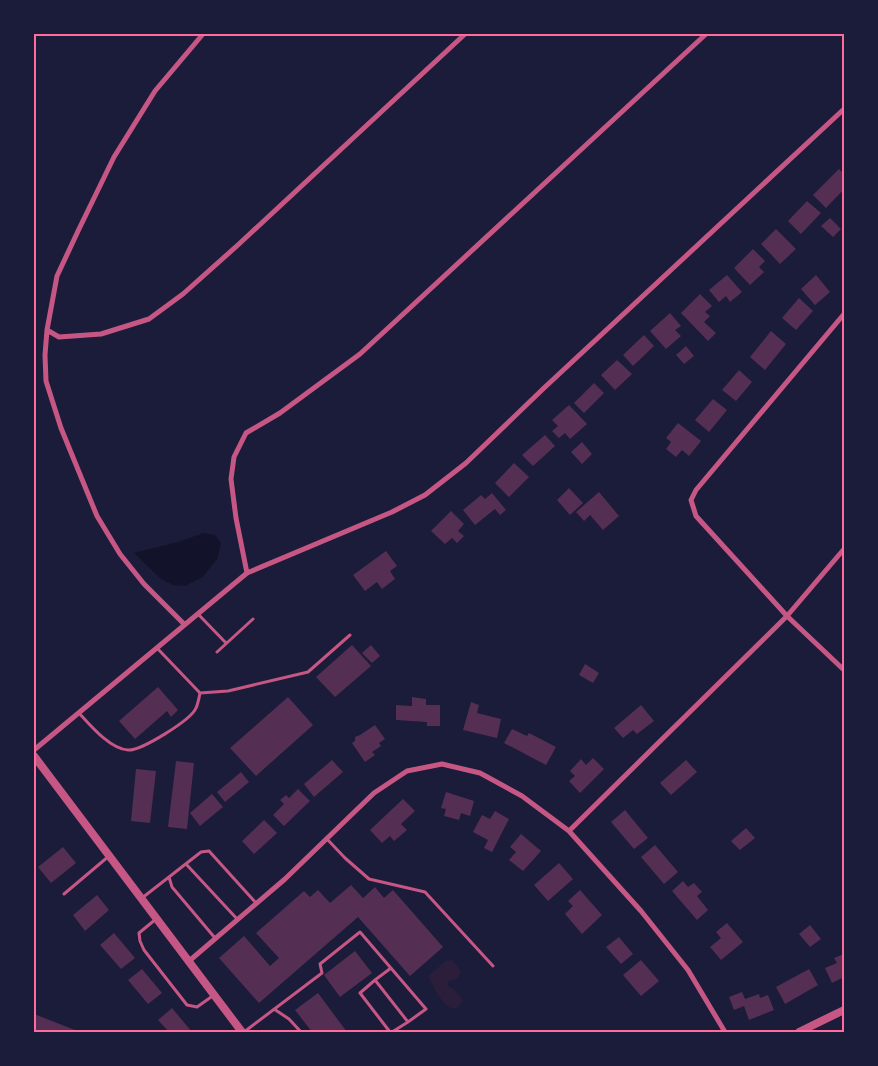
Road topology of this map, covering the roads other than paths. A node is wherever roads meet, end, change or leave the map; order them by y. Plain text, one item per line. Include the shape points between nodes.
1 (202, 34) edge
2 (466, 34) edge
3 (706, 34) edge
4 (844, 110) edge
5 (844, 314) edge
6 (47, 330) junction
7 (844, 549) edge
8 (247, 573) junction
9 (198, 613) junction
10 (787, 616) junction
11 (253, 618) dead end
12 (184, 624) junction
13 (350, 635) dead end
14 (226, 643) junction
15 (156, 648) junction
16 (217, 652) dead end
17 (844, 670) edge
18 (200, 693) junction
19 (79, 713) junction
20 (34, 750) edge
21 (34, 756) edge
22 (569, 831) junction
23 (326, 838) junction
24 (110, 856) junction
25 (186, 864) junction
26 (169, 877) junction
27 (64, 894) dead end
28 (142, 898) junction
29 (257, 903) junction
30 (157, 918) junction
31 (238, 920) junction
32 (216, 938) junction
33 (188, 962) junction
34 (493, 966) dead end
35 (391, 968) junction
36 (375, 980) junction
37 (214, 996) junction
38 (274, 1009) junction
39 (844, 1010) edge
40 (408, 1022) junction
41 (243, 1032) edge
42 (301, 1032) edge
43 (391, 1032) edge
44 (725, 1032) edge
45 (799, 1032) edge

1 - 6 street via 155,91 114,158 57,276
2 - 6 street via 239,244 183,294 149,319 101,334 59,337
3 - 8 street via 360,354 280,413 246,433 234,457 231,479
4 - 8 street via 466,463 425,494 392,512
5 - 10 street via 696,490 691,504 696,516
6 - 12 street via 46,382 97,516 120,554 144,584
7 - 10 street
8 - 9 street
9 - 12 street
9 - 14 lane
10 - 17 street
10 - 22 street
11 - 14 lane
12 - 15 street
13 - 18 lane via 308,672 228,691
14 - 16 lane
15 - 18 lane
15 - 19 street
18 - 19 lane via 196,710 167,733 144,746 128,750 112,745
19 - 20 street
21 - 24 street
22 - 23 street via 522,796 480,773 442,764 407,771 374,793
22 - 44 street via 642,911 688,970
23 - 29 street
23 - 34 lane via 369,879 426,892
24 - 27 lane
24 - 28 street
25 - 26 lane
25 - 29 lane via 201,852 209,851
25 - 31 lane
26 - 28 lane
26 - 32 lane via 172,887
28 - 30 street
29 - 31 street
30 - 33 street
30 - 37 lane via 139,933 144,950 187,1005 197,1008
31 - 32 street
32 - 33 street
33 - 37 street
35 - 36 lane
35 - 38 lane via 360,932 320,964 322,974
35 - 40 lane via 426,1009
36 - 40 lane
36 - 43 lane via 360,993
37 - 41 street
38 - 41 lane
38 - 42 lane
39 - 45 street
40 - 43 lane

